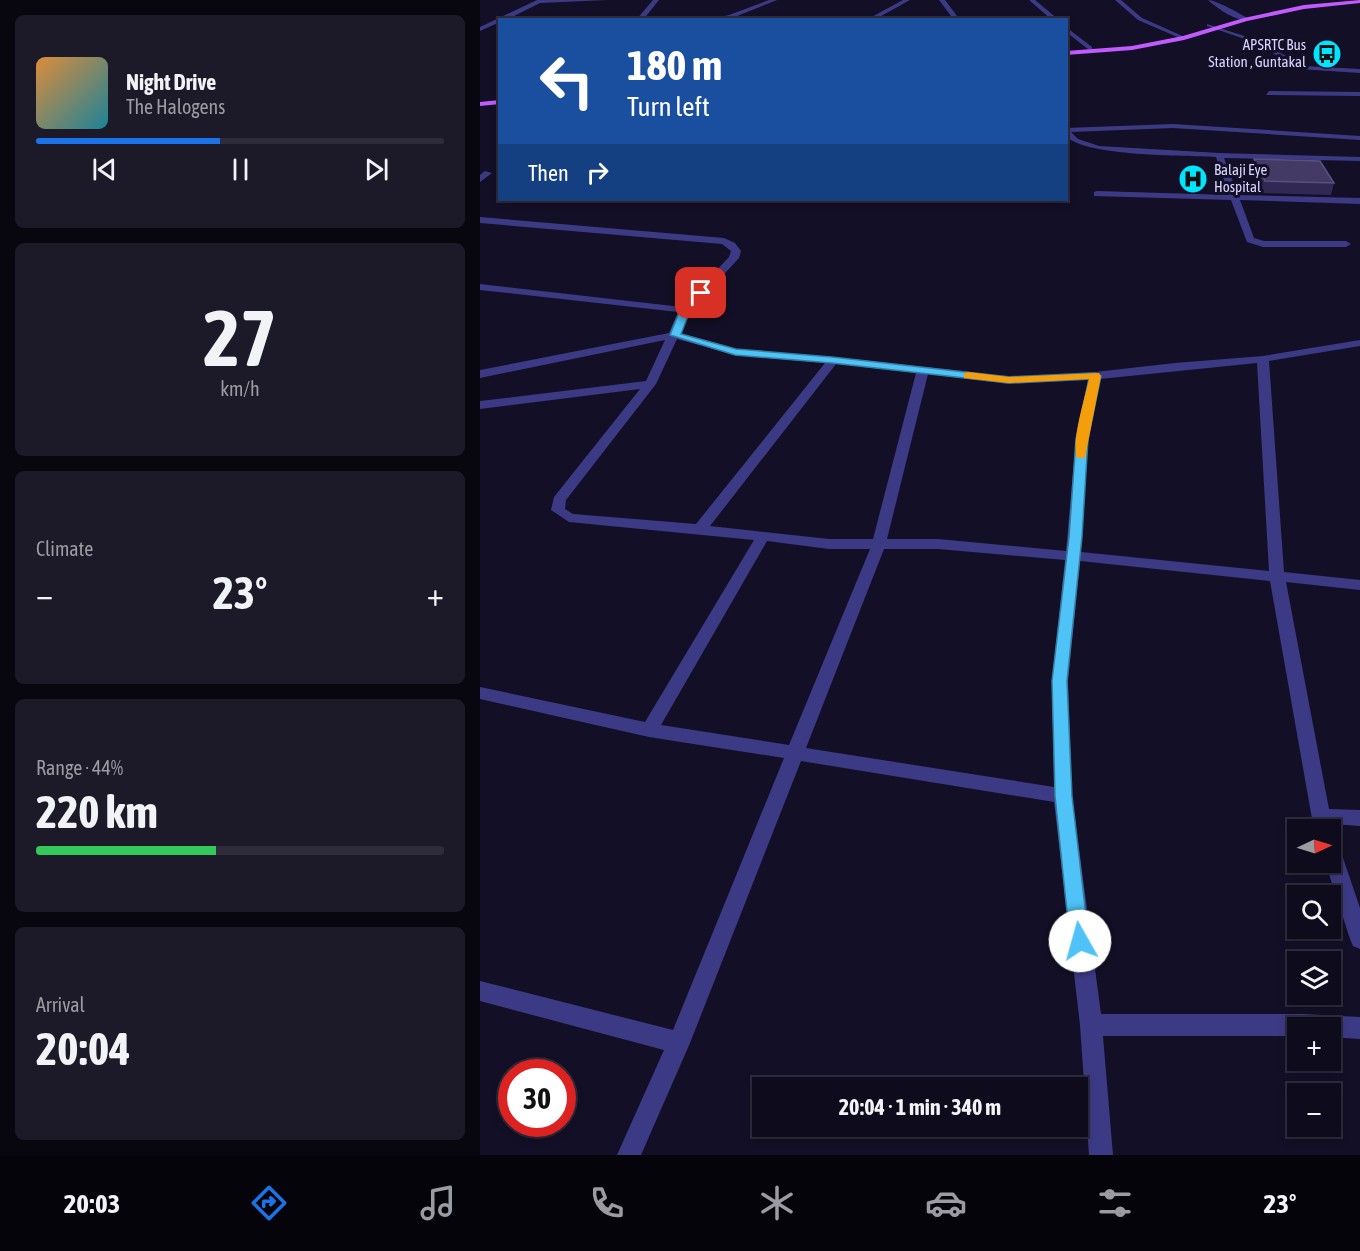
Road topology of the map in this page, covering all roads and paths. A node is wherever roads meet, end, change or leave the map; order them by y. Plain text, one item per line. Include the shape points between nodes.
1 (540, 0) edge
2 (604, 0) edge
3 (656, 0) edge
4 (774, 0) edge
5 (907, 0) edge
6 (942, 0) edge
7 (1032, 0) edge
8 (1118, 0) edge
9 (1211, 0) edge
10 (1323, 0) edge
11 (1360, 1) edge
12 (1238, 15) junction
13 (504, 18) edge
14 (641, 18) edge
15 (724, 18) edge
16 (873, 18) edge
17 (956, 18) edge
18 (1054, 18) edge
19 (1246, 19) junction
20 (498, 21) edge
21 (489, 24) junction
22 (498, 24) edge
23 (1209, 25) junction
24 (1217, 28) junction
25 (480, 29) edge
26 (1068, 30) edge
27 (1174, 34) junction
28 (1184, 38) junction
29 (1090, 48) junction
30 (1068, 51) edge
31 (1068, 51) edge
32 (1360, 71) edge
33 (1269, 93) dead end
34 (1360, 93) edge
35 (498, 97) edge
36 (480, 99) edge
37 (498, 102) edge
38 (480, 104) edge
39 (1068, 131) edge
40 (1068, 133) edge
41 (1360, 138) edge
42 (1219, 155) junction
43 (1360, 159) edge
44 (1097, 194) dead end
45 (1235, 198) junction
46 (1360, 201) edge
47 (480, 220) edge
48 (1346, 244) dead end
49 (480, 287) edge
50 (685, 310) junction
51 (675, 335) junction
52 (1360, 343) edge
53 (1263, 359) junction
54 (832, 360) junction
55 (922, 370) junction
56 (480, 374) edge
57 (1095, 376) junction
58 (650, 384) junction
59 (480, 405) edge
60 (700, 529) junction
61 (763, 536) junction
62 (879, 544) junction
63 (1073, 556) junction
64 (1277, 577) junction
65 (1360, 585) edge
66 (480, 693) edge
67 (649, 730) junction
68 (795, 753) junction
69 (1063, 796) junction
70 (1360, 818) edge
71 (1321, 819) edge
72 (1341, 820) edge
73 (1338, 873) edge
74 (1360, 939) edge
75 (480, 991) edge
76 (1091, 1025) junction
77 (1360, 1028) edge
78 (679, 1043) junction
79 (629, 1155) edge
80 (1101, 1155) edge

1 - 2 street
1 - 13 street
3 - 14 street
4 - 15 street
5 - 16 street
6 - 17 street
7 - 18 street
8 - 27 street via 1140,19
9 - 12 street
10 - 12 main road
11 - 19 main road
12 - 19 street
12 - 23 main road
19 - 24 main road
20 - 21 street
21 - 22 street
21 - 25 street
23 - 24 street
23 - 27 main road
24 - 28 main road
24 - 32 street via 1258,42 1301,68
26 - 29 street
27 - 28 street
27 - 29 main road
28 - 30 main road via 1117,50
29 - 31 main road
33 - 34 street
35 - 36 main road
37 - 38 main road
39 - 41 street via 1173,126
40 - 42 street via 1075,141 1098,148
42 - 43 street
42 - 45 street
44 - 45 street
45 - 46 street
45 - 48 street via 1254,242
47 - 50 street via 724,241 732,245 736,251 734,258
49 - 50 street
50 - 51 street
51 - 54 street via 735,352
51 - 56 street
51 - 58 street
52 - 53 street
53 - 57 street
53 - 64 street
54 - 55 street
54 - 60 street
55 - 57 street via 1009,380
55 - 62 street
57 - 63 street via 1082,439
58 - 59 street
58 - 60 street via 559,500 558,510 569,518
60 - 61 street
61 - 62 street via 829,544
61 - 67 street
62 - 63 street via 938,544
62 - 68 street
63 - 64 street
63 - 69 street via 1060,681
64 - 65 street
64 - 71 street
66 - 67 street
67 - 68 street
68 - 69 street
68 - 78 street
69 - 76 street
70 - 72 street
73 - 74 street
75 - 78 street
76 - 77 street
76 - 80 street
78 - 79 street

